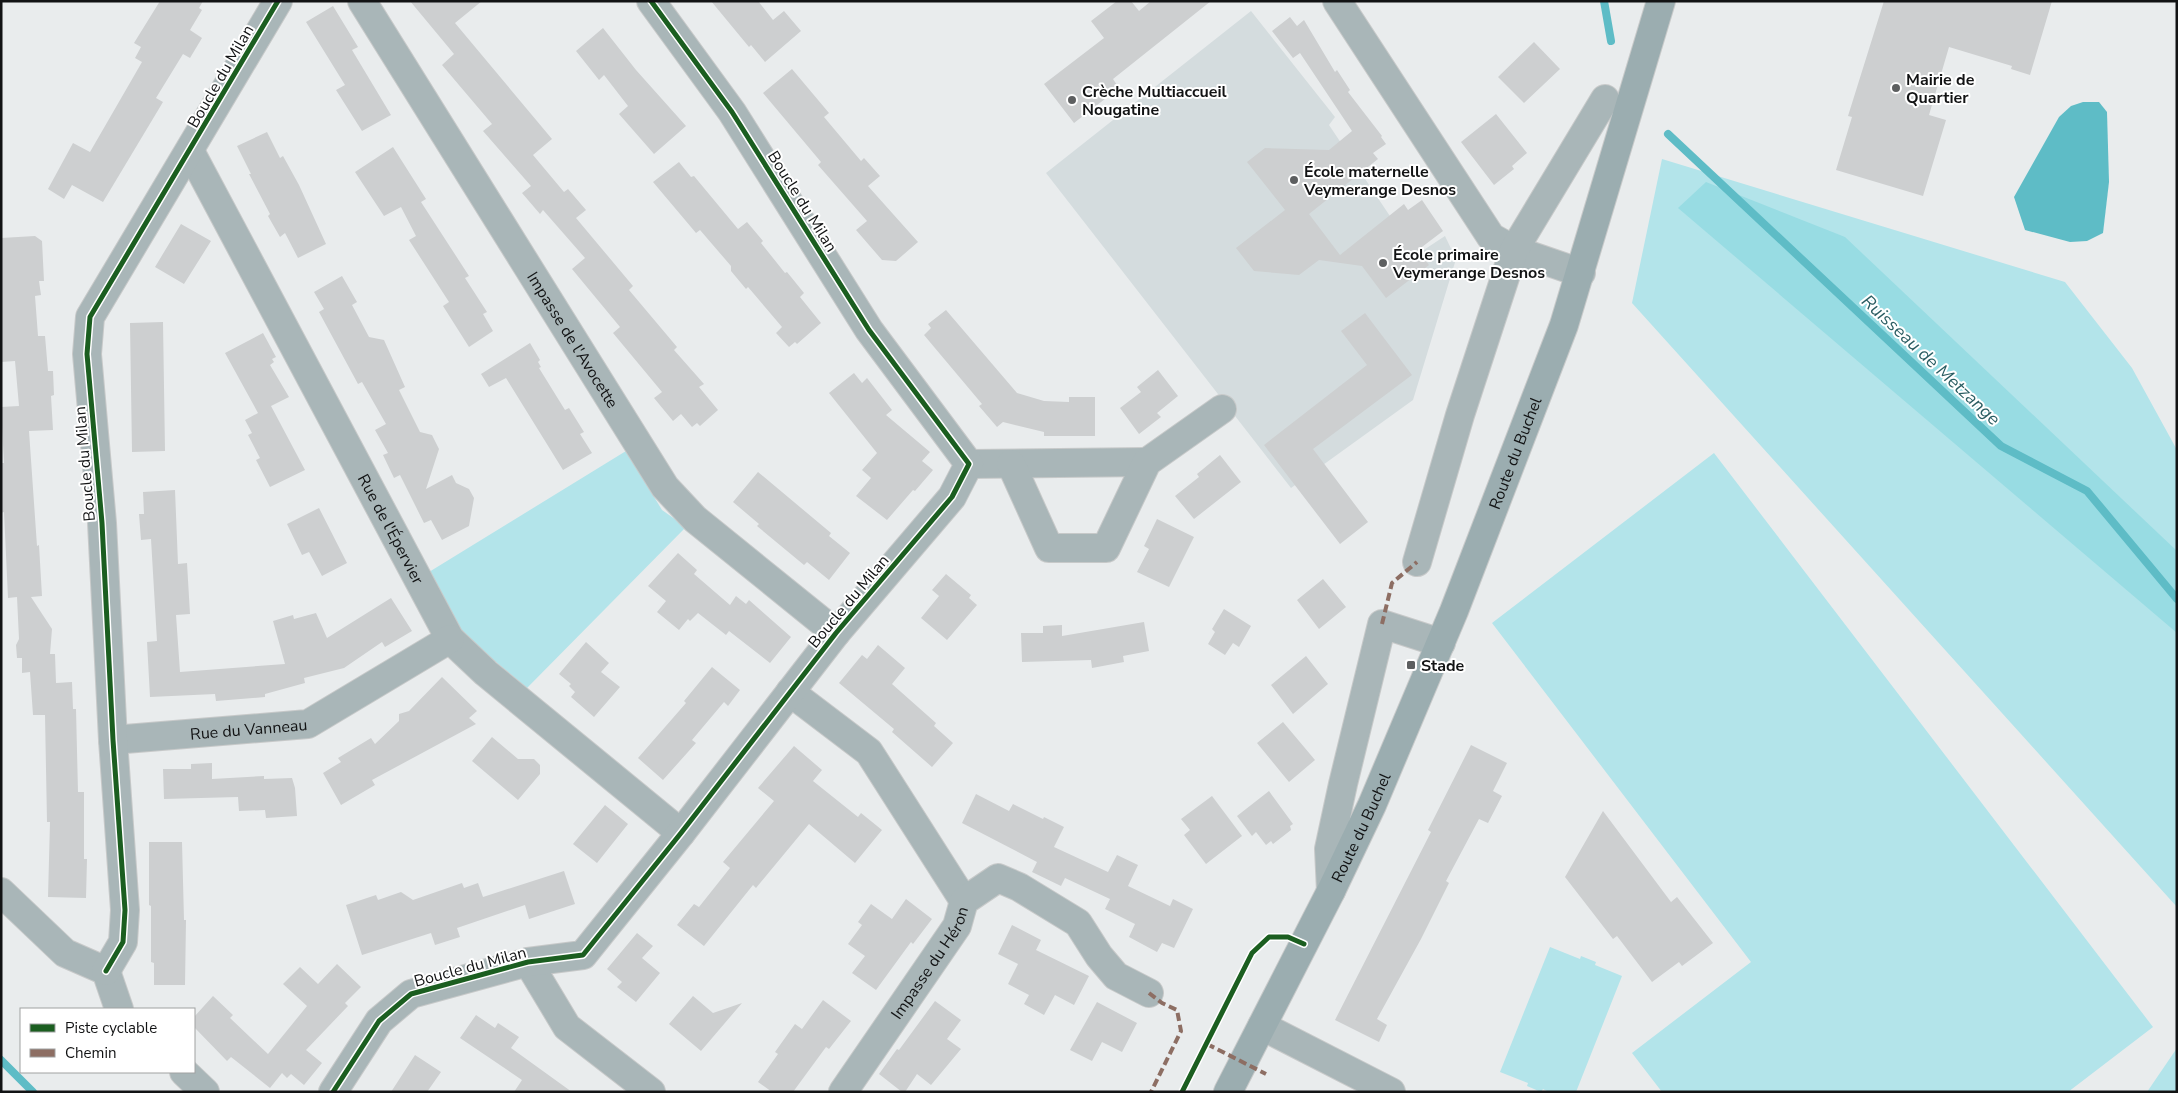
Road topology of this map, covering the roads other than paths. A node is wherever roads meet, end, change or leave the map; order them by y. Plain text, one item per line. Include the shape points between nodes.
1 (278, 1) edge
2 (362, 1) edge
3 (651, 1) edge
4 (1337, 1) edge
5 (1661, 1) edge
6 (1605, 99) dead end
7 (190, 151) junction
8 (1514, 250) junction
9 (1581, 273) junction
10 (1222, 409) dead end
11 (1147, 462) junction
12 (969, 464) junction
13 (1011, 464) junction
14 (1416, 562) dead end
15 (836, 633) junction
16 (450, 639) junction
17 (1441, 643) junction
18 (790, 692) junction
19 (113, 740) junction
20 (682, 833) junction
21 (1331, 891) junction
22 (1, 892) edge
23 (964, 901) junction
24 (528, 962) junction
25 (106, 971) junction
26 (1149, 993) dead end
27 (119, 1008) edge
28 (1262, 1026) junction
29 (185, 1073) edge
30 (205, 1092) edge
31 (333, 1092) edge
32 (651, 1092) edge
33 (843, 1092) edge
34 (1228, 1092) edge
35 (1392, 1092) edge

1 - 7 street, Boucle du Milan
2 - 15 street, Impasse de l'Avocette via 665,487 695,518
3 - 12 street, Boucle du Milan via 732,112 869,330
4 - 8 street via 1491,237
5 - 9 main road, Route du Buchel
6 - 8 street
7 - 16 street, Rue de l'Épervier
7 - 19 street, Boucle du Milan via 90,317 87,354 102,523
8 - 9 street
8 - 14 street
9 - 17 main road, Route du Buchel via 1564,325
10 - 11 street
11 - 13 street
11 - 13 street via 1106,548 1049,548
12 - 13 street
12 - 15 street, Boucle du Milan via 952,497
15 - 18 street, Boucle du Milan
16 - 19 street, Rue du Vanneau via 308,724
16 - 20 street, Rue de l'Épervier via 486,673
17 - 21 main road, Route du Buchel via 1372,805
17 - 21 street, Route du Buchel via 1382,624 1329,849
18 - 20 street, Boucle du Milan
18 - 23 street via 869,752
19 - 25 street, Boucle du Milan via 125,910 123,942
20 - 24 street, Boucle du Milan via 583,956
21 - 28 main road, Route du Buchel
22 - 25 street via 65,953
23 - 26 street, Impasse du Héron via 998,878 1020,887 1078,923 1116,976
23 - 33 street, Impasse du Héron via 958,926
24 - 31 street, Boucle du Milan via 411,994 379,1021
24 - 32 street, Boucle du Milan via 567,1027
25 - 27 street
28 - 34 main road, Route du Buchel
28 - 35 street
29 - 30 street

